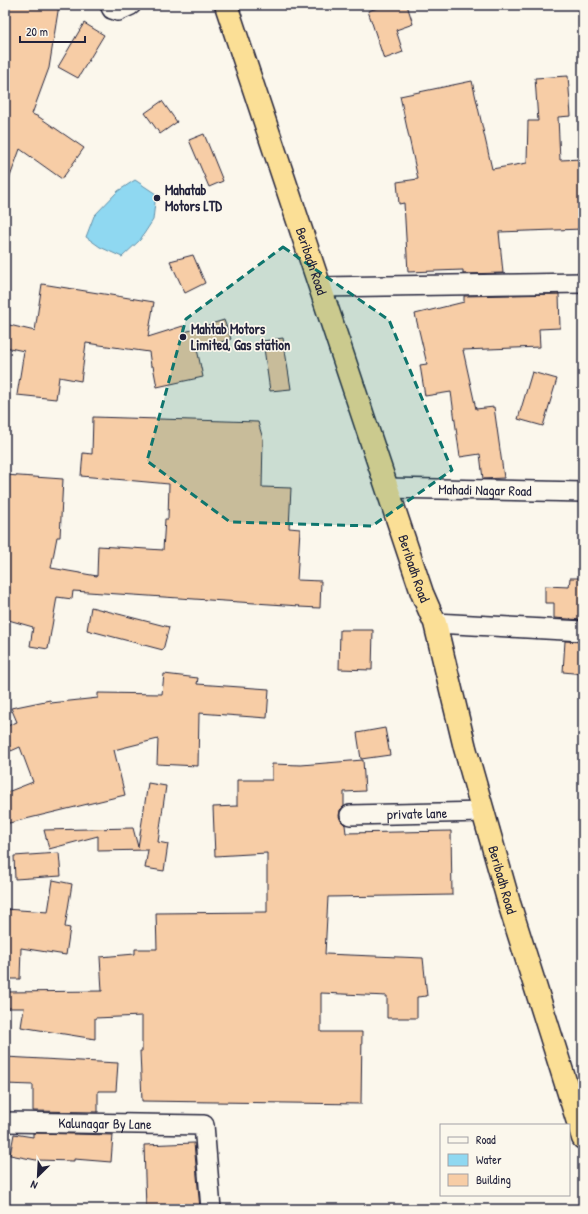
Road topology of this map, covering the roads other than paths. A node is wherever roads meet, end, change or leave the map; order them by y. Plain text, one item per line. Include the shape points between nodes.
1 (110, 5) edge
2 (132, 5) edge
3 (226, 5) edge
4 (583, 284) edge
5 (321, 287) junction
6 (387, 488) junction
7 (583, 492) edge
8 (435, 623) junction
9 (583, 631) edge
10 (484, 812) junction
11 (350, 815) dead end
12 (5, 1122) edge
13 (583, 1138) edge
14 (211, 1209) edge

1 - 2 street via 118,11
3 - 5 highway, Beribadh Road
4 - 5 street
5 - 6 highway, Beribadh Road
6 - 7 street, Mahadi Nagar Road
6 - 8 highway, Beribadh Road via 422,593
8 - 9 street
8 - 10 highway, Beribadh Road via 465,748
10 - 11 street, private lane
10 - 13 highway, Beribadh Road via 509,903
12 - 14 street, Kalunagar By Lane via 204,1125

